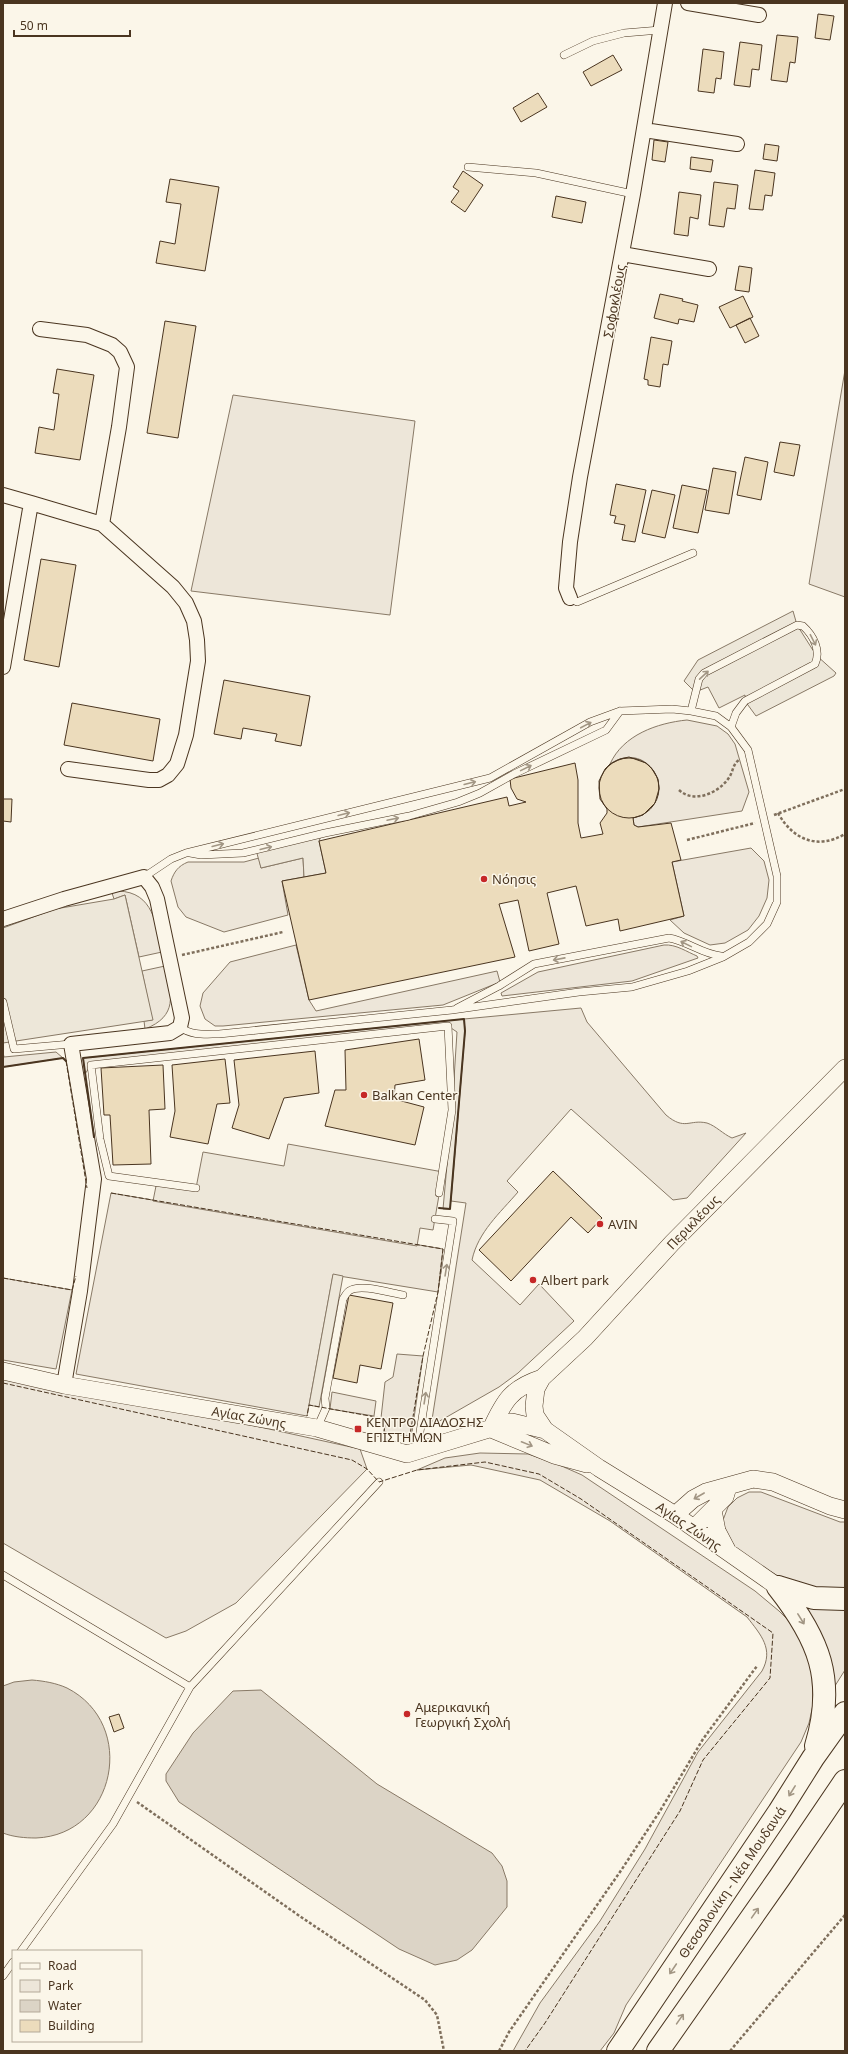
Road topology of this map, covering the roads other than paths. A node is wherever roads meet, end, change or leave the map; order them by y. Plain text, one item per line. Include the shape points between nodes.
1 (665, 3) edge
2 (688, 3) edge
3 (758, 14) dead end
4 (660, 30) junction
5 (564, 55) dead end
6 (644, 130) junction
7 (737, 144) dead end
8 (468, 167) dead end
9 (633, 194) junction
10 (622, 254) junction
11 (709, 269) dead end
12 (40, 329) dead end
13 (3, 495) edge
14 (31, 503) junction
15 (102, 524) junction
16 (693, 553) dead end
17 (570, 598) joint
18 (3, 667) edge
19 (620, 711) junction
20 (691, 711) junction
21 (731, 728) junction
22 (68, 769) dead end
23 (186, 853) junction
24 (144, 877) junction
25 (3, 919) edge
26 (723, 957) junction
27 (3, 1002) edge
28 (452, 1010) junction
29 (180, 1027) junction
30 (71, 1044) junction
31 (845, 1068) edge
32 (196, 1188) dead end
33 (439, 1193) dead end
34 (435, 1219) dead end
35 (403, 1295) dead end
36 (3, 1371) edge
37 (539, 1383) junction
38 (64, 1385) junction
39 (317, 1428) junction
40 (491, 1429) junction
41 (544, 1430) junction
42 (416, 1451) junction
43 (598, 1468) junction
44 (379, 1482) dead end
45 (728, 1487) junction
46 (713, 1510) junction
47 (845, 1510) edge
48 (675, 1515) junction
49 (694, 1528) junction
50 (728, 1552) junction
51 (3, 1575) edge
52 (778, 1587) junction
53 (845, 1599) edge
54 (190, 1687) junction
55 (845, 1713) edge
56 (813, 1758) junction
57 (845, 1781) edge
58 (22, 1950) edge
59 (12, 1963) edge
60 (3, 1976) edge
61 (618, 2051) edge
62 (658, 2051) edge

1 - 4 street, Σοφοκλέους
2 - 3 street
4 - 5 lane via 624,33 593,41
4 - 6 street, Σοφοκλέους
6 - 7 street
6 - 9 street, Σοφοκλέους
8 - 9 lane via 536,173
9 - 10 street, Σοφοκλέους
10 - 11 street
10 - 17 street, Σοφοκλέους via 570,542 566,588
12 - 15 street via 87,335 112,345 120,352 127,367
13 - 14 street
14 - 15 street
14 - 18 street
15 - 22 street via 173,587 186,603 194,621 198,640 198,661 186,735 177,764 168,775 159,780 149,780
16 - 17 lane via 577,602
19 - 20 lane
23 -> 19 lane via 490,778 590,722
23 -> 19 lane via 243,853 409,816 458,802 606,730
20 - 21 lane via 716,716
20 -> 21 lane via 699,679 704,673 797,625 804,626 818,649 815,664 745,701 736,713
21 - 26 lane via 748,750 750,757 777,876 777,902 767,924 749,942
23 - 24 lane via 171,859
24 - 25 street via 64,898
24 - 29 street via 157,899 182,1018
26 - 28 lane via 688,971 632,987
26 -> 28 lane via 705,953 669,938 534,964 499,986
27 - 30 lane via 14,1049
28 - 29 lane via 219,1034 195,1034
29 - 30 street via 170,1033
30 - 38 street via 94,1179 80,1291
31 - 37 street, Περικλέους via 672,1243 585,1338
32 - 33 lane via 109,1176 100,1139 91,1065 448,1026 452,1110
42 -> 34 lane via 453,1221
35 - 39 lane via 365,1288 348,1291 343,1299 325,1398 326,1408
36 - 38 street, Αγίας Ζώνης
37 - 40 street, Περικλέους
37 - 41 street via 534,1400 535,1415
38 - 39 street, Αγίας Ζώνης
39 - 42 street, Αγίας Ζώνης via 407,1454
40 - 41 street, Αγίας Ζώνης via 512,1422
40 - 42 street, Αγίας Ζώνης
40 -> 43 street via 554,1455
41 - 43 street
43 - 48 street, Αγίας Ζώνης
44 - 54 lane
45 - 46 street via 725,1497
45 - 47 street via 742,1481 759,1479
45 -> 48 street via 706,1492 693,1499
46 - 49 street
46 - 50 street via 717,1531
48 - 49 street, Αγίας Ζώνης
49 - 50 street, Αγίας Ζώνης
50 - 52 street, Αγίας Ζώνης
51 - 54 lane
52 - 53 highway via 814,1598
52 -> 56 highway via 811,1636 825,1678 826,1702
54 - 58 lane via 112,1824
55 - 56 highway, Θεσσαλονίκη - Νέα Μουδανιά
56 -> 61 highway, Θεσσαλονίκη - Νέα Μουδανιά
62 -> 57 highway
59 - 60 lane

